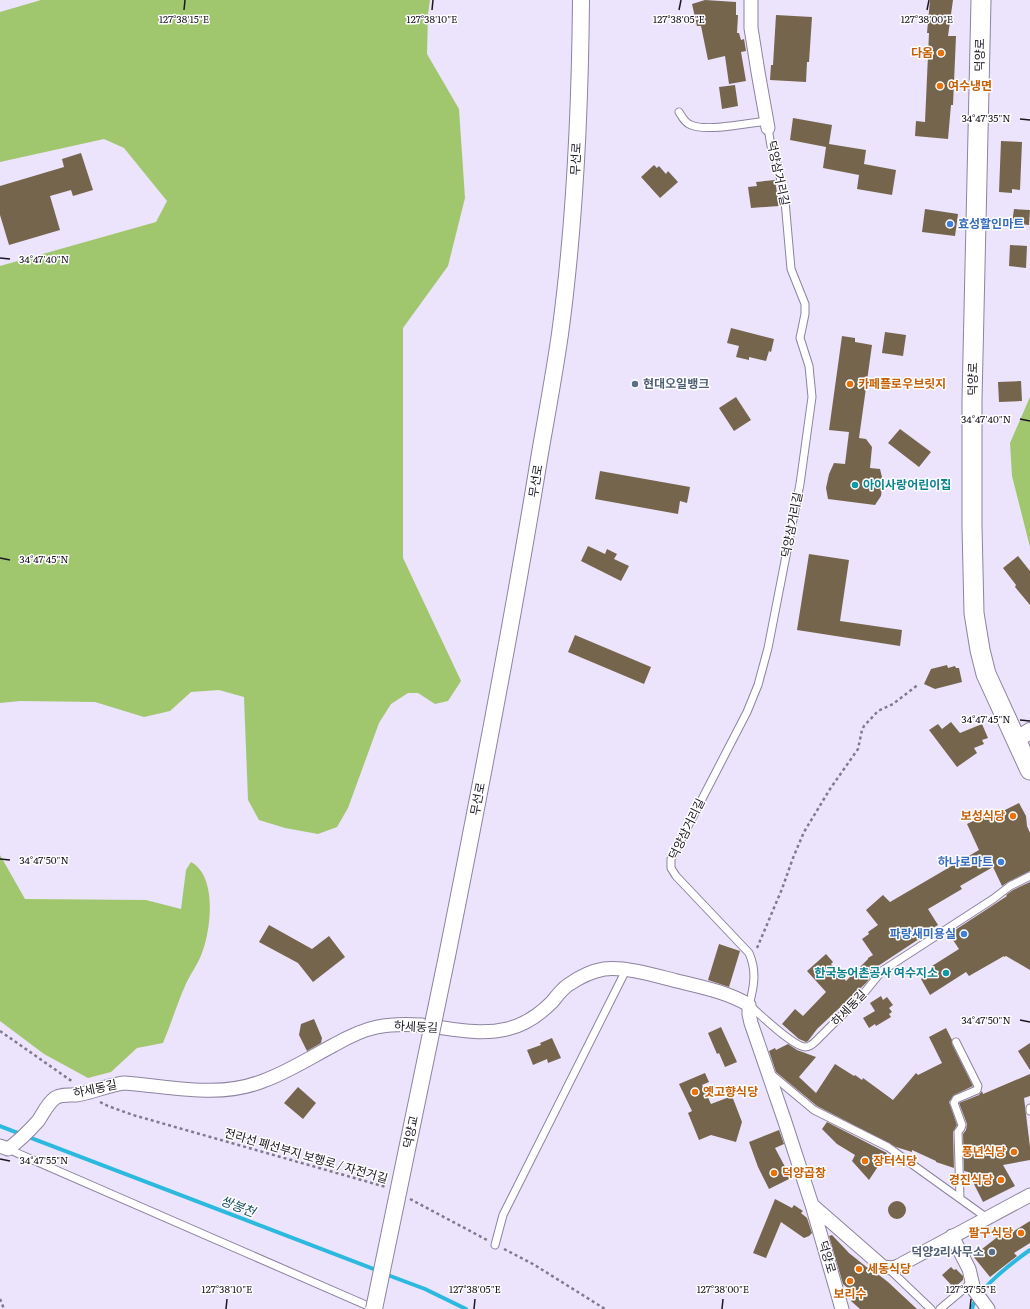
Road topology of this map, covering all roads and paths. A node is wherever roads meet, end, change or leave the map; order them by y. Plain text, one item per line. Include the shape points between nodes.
1 (581, 0) edge
2 (751, 0) edge
3 (981, 0) edge
4 (679, 112) dead end
5 (768, 124) junction
6 (919, 684) dead end
7 (1023, 735) edge
8 (1030, 770) edge
9 (1030, 876) edge
10 (447, 956) joint
11 (752, 960) junction
12 (626, 970) junction
13 (749, 1005) junction
14 (0, 1031) edge
15 (956, 1042) dead end
16 (768, 1072) junction
17 (89, 1092) junction
18 (1030, 1108) edge
19 (1030, 1111) edge
20 (7, 1146) edge
21 (392, 1190) dead end
22 (1030, 1195) edge
23 (404, 1196) dead end
24 (960, 1198) junction
25 (812, 1205) junction
26 (987, 1218) junction
27 (952, 1236) junction
28 (495, 1244) junction
29 (888, 1268) junction
30 (973, 1286) junction
31 (0, 1299) edge
32 (985, 1306) edge
33 (4, 1309) edge
34 (375, 1309) edge
35 (605, 1309) edge
36 (842, 1309) edge
37 (931, 1309) edge
38 (940, 1309) edge

1 - 10 street, 무선로 via 576,171 560,334 522,567
2 - 5 street, 덕양삼거리길 via 751,28
3 - 7 main road, 덕양로 via 972,400 974,613 977,639 986,674
4 - 5 lane via 684,120 695,126
5 - 11 lane, 덕양삼거리길 via 785,201 791,269 805,304 800,338 809,366 812,397 800,484 762,672 746,712 670,862 672,872 746,949
6 - 11 path via 893,704 878,711 864,726 858,749 804,832
7 - 8 main road, 덕양로
9 - 13 lane, 하세동길 via 1010,886 882,971 864,993 810,1046 792,1042
10 - 34 street, 덕양교, bridge
11 - 13 lane, 덕양삼거리길 via 754,979
12 - 13 street, 하세동길 via 724,993
12 - 17 street, 하세동길 via 604,969 583,976 564,988 538,1014 508,1029 471,1032 421,1025 398,1024 377,1027 352,1035 262,1082 238,1088 210,1090 124,1083 112,1084
12 - 28 lane via 503,1215
13 - 16 street via 751,1023
14 - 17 path, 전라선 폐선부지 보행로 / 자전거길
15 - 24 lane via 978,1086 976,1090 954,1101 962,1125 958,1132
16 - 24 lane via 814,1110 888,1147
16 - 25 street
17 - 20 street, 하세동길 via 55,1098 38,1121
17 - 21 path, 전라선 폐선부지 보행로 / 자전거길 via 108,1106 133,1115
18 - 19 lane
20 - 34 lane
22 - 26 street
23 - 28 path
24 - 26 lane
25 - 29 street via 879,1264
25 - 36 street, 덕양로
26 - 27 street
27 - 29 street via 898,1266
27 - 30 street via 969,1269
28 - 35 path via 533,1264
29 - 37 lane
30 - 32 street
30 - 38 lane
31 - 33 path

